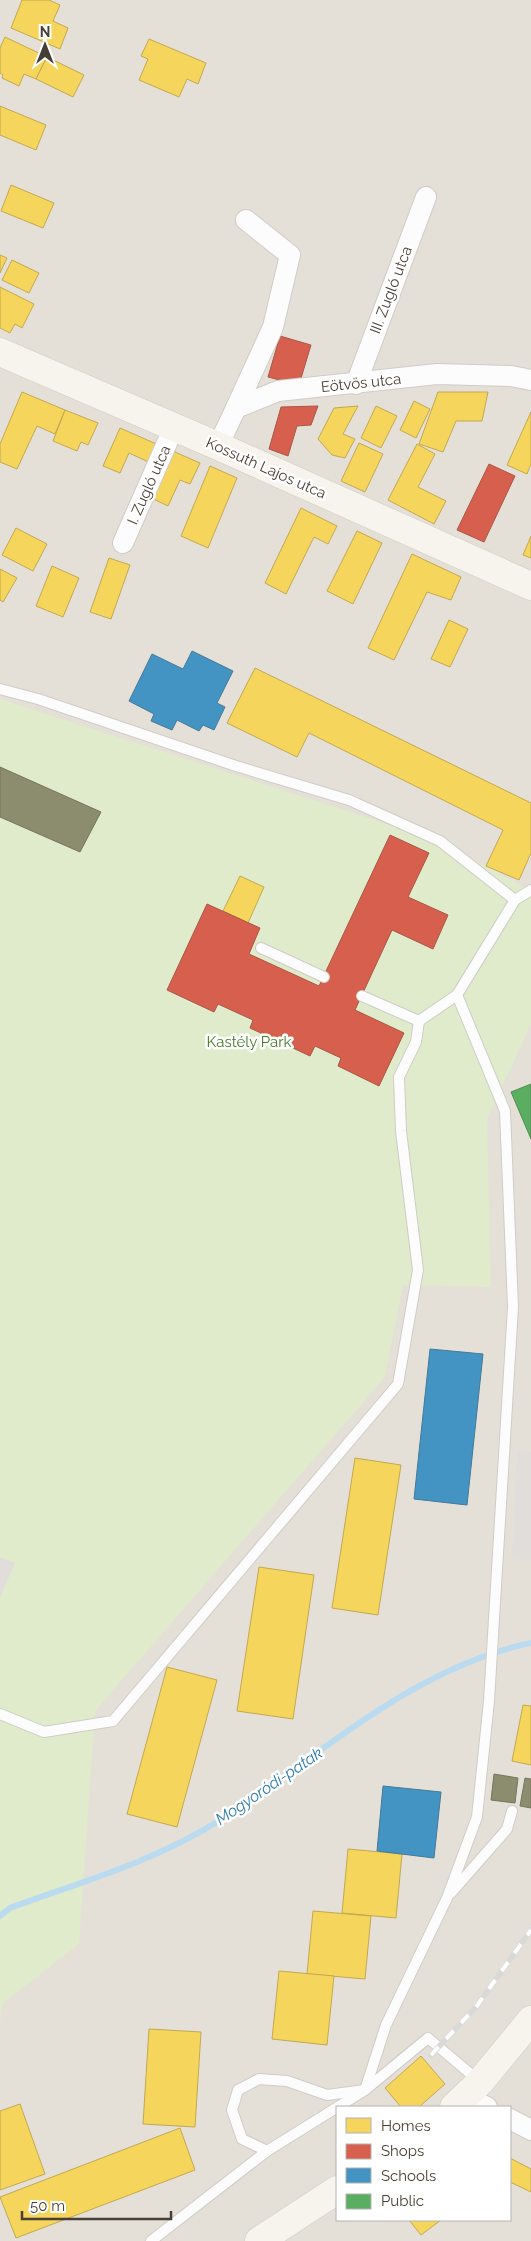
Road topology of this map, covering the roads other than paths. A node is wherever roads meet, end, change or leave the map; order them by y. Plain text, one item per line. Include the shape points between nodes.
1 (426, 197) dead end
2 (246, 220) dead end
3 (0, 352) edge
4 (531, 380) edge
5 (356, 384) junction
6 (236, 408) junction
7 (174, 427) junction
8 (218, 446) junction
9 (123, 543) dead end
10 (531, 586) edge
11 (0, 689) edge
12 (531, 890) edge
13 (515, 900) junction
14 (261, 948) dead end
15 (324, 977) dead end
16 (457, 994) junction
17 (362, 996) dead end
18 (419, 1021) junction
19 (0, 1714) edge
20 (512, 1811) dead end
21 (447, 1898) junction
22 (531, 2020) edge
23 (365, 2090) junction
24 (472, 2098) edge
25 (339, 2106) edge
26 (336, 2108) edge
27 (511, 2120) edge
28 (531, 2130) edge
29 (267, 2151) junction
30 (336, 2191) edge
31 (270, 2238) edge
32 (151, 2241) edge

1 - 5 street, III. Zugló utca
2 - 6 street via 290,255 273,326
3 - 7 main road, Kossuth Lajos utca
4 - 5 street, Eötvös utca via 511,376 438,374
5 - 6 street, Eötvös utca via 278,392
6 - 8 street
7 - 8 main road, Kossuth Lajos utca
7 - 9 street, I. Zugló utca
8 - 10 main road, Kossuth Lajos utca
11 - 13 lane via 349,800 440,842
12 - 13 lane
13 - 16 lane
14 - 15 lane
16 - 18 lane
16 - 21 lane via 505,1111 513,1307 494,1639 477,1817
17 - 18 lane
18 - 19 lane via 416,1042 399,1077 400,1131 418,1270 398,1384 113,1720 44,1732
20 - 21 lane via 507,1829
21 - 23 lane via 386,2025
22 - 24 main road
23 - 24 lane via 428,2038
23 - 25 lane
23 - 29 lane via 328,2095 287,2081 259,2079 238,2090 232,2110 242,2139
26 - 29 lane
27 - 28 street
29 - 32 lane
30 - 31 main road

